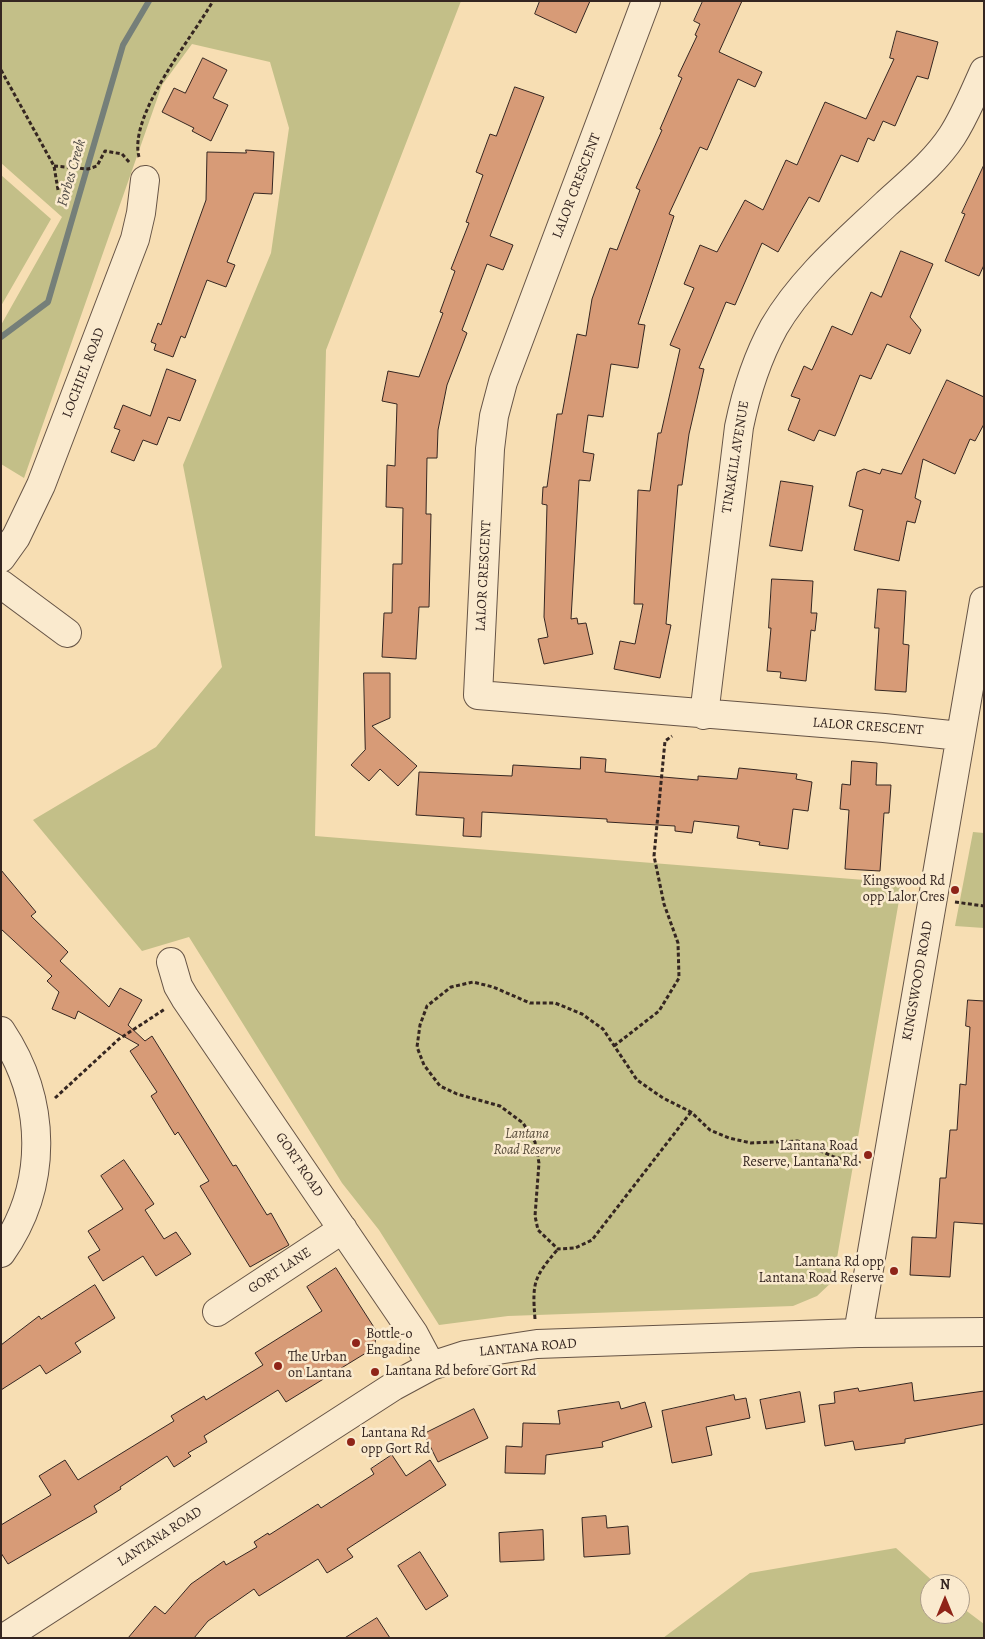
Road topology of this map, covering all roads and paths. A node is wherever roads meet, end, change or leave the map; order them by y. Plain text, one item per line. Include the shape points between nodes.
1 (213, 1) edge
2 (646, 1) edge
3 (1, 70) edge
4 (984, 71) edge
5 (122, 154) dead end
6 (54, 166) junction
7 (145, 180) joint
8 (58, 190) dead end
9 (1, 558) edge
10 (1, 584) edge
11 (984, 601) edge
12 (67, 633) dead end
13 (704, 715) junction
14 (960, 736) junction
15 (171, 962) dead end
16 (185, 998) junction
17 (1, 1031) edge
18 (614, 1046) junction
19 (691, 1112) junction
20 (34, 1117) junction
21 (861, 1162) dead end
22 (343, 1229) junction
23 (558, 1249) junction
24 (1, 1253) edge
25 (217, 1312) dead end
26 (535, 1319) dead end
27 (984, 1332) edge
28 (858, 1333) junction
29 (430, 1366) junction
30 (4, 1638) edge

1 - 7 path via 157,87 136,146
2 - 13 street, LALOR CRESCENT via 503,382 494,416 478,695
3 - 6 path
4 - 13 street, TINAKILL AVENUE via 952,136 931,161 823,264 774,328 759,360 739,427
5 - 6 path via 105,151 97,166 88,168
6 - 8 path
7 - 9 street, LOCHIEL ROAD via 135,239 31,509
10 - 12 street
11 - 14 street, KINGSWOOD ROAD
13 - 14 street, LALOR CRESCENT
13 - 18 path via 665,741 654,856 664,904 678,943 679,978 658,1011
14 - 28 street, KINGSWOOD ROAD
15 - 16 street, GORT ROAD
16 - 20 path via 119,1039
16 - 22 street, GORT ROAD
17 - 20 street via 28,1088
18 - 19 path via 637,1080
18 - 23 path via 603,1029 582,1014 554,1003 530,1003 473,982 451,987 427,1006 420,1025 417,1047 424,1065 440,1086 500,1106 523,1123 535,1142 539,1163 535,1216 538,1230
19 - 21 path via 710,1130 730,1138 751,1143 798,1141 834,1157
19 - 23 path via 592,1240 575,1248
20 - 24 street via 36,1160 33,1189
22 - 25 street, GORT LANE
22 - 29 street, GORT ROAD via 414,1334
23 - 26 path via 535,1281
27 - 28 street, LANTANA ROAD
28 - 29 street, LANTANA ROAD via 537,1344 465,1355
29 - 30 street, LANTANA ROAD

